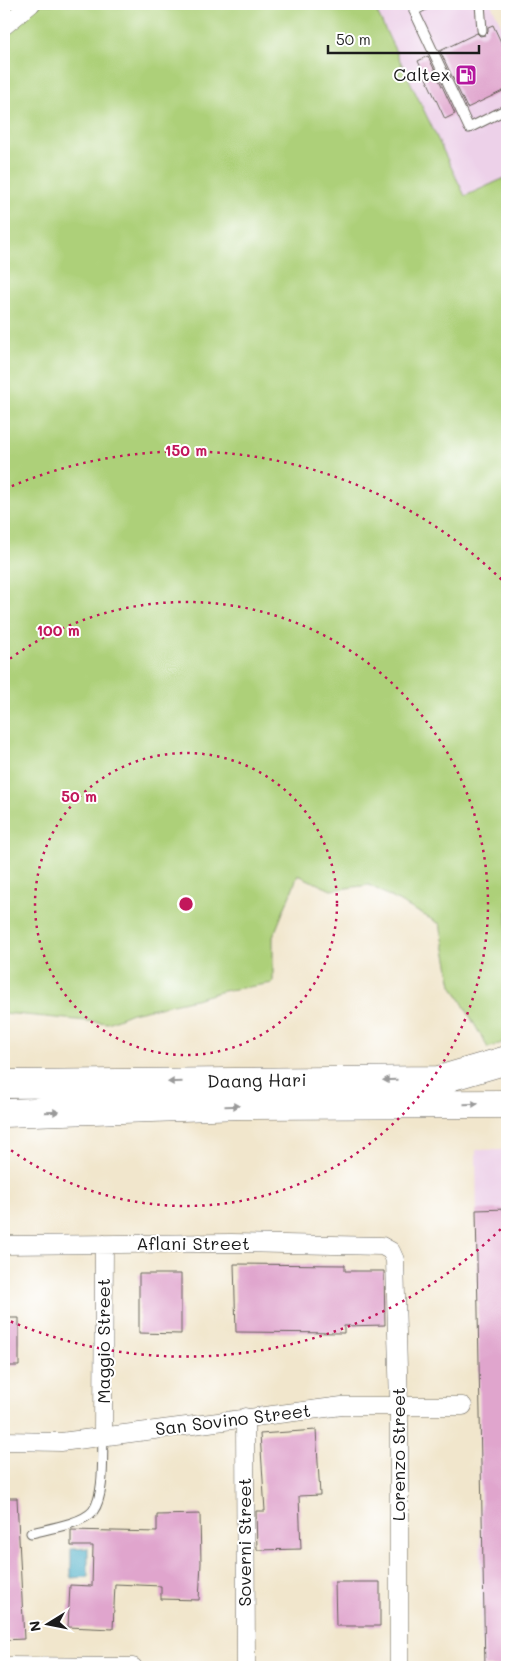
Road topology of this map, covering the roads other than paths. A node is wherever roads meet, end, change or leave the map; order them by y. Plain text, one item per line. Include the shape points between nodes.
1 (31, 4) edge
2 (428, 4) edge
3 (480, 4) edge
4 (4, 26) edge
5 (482, 30) dead end
6 (507, 109) edge
7 (507, 1060) edge
8 (507, 1079) edge
9 (439, 1080) junction
10 (4, 1084) edge
11 (507, 1104) edge
12 (4, 1113) edge
13 (104, 1244) junction
14 (4, 1245) edge
15 (382, 1246) joint
16 (400, 1405) junction
17 (463, 1406) dead end
18 (244, 1417) junction
19 (104, 1437) junction
20 (4, 1441) edge
21 (30, 1533) dead end
22 (4, 1666) edge
23 (133, 1667) edge
24 (246, 1667) edge
25 (399, 1667) edge

1 - 4 street
2 - 6 lane via 414,11 469,128
3 - 5 lane
7 - 9 main road, Daang Hari
8 - 9 main road
9 -> 10 main road, Daang Hari
12 -> 11 main road, Daang Hari via 241,1105
13 - 14 street, Aflani Street
13 - 15 street, Aflani Street
13 - 19 street, Maggio Street
15 - 16 street, Lorenzo Street via 391,1251 395,1260
16 - 17 street, San Sovino Street
16 - 18 street, San Sovino Street via 342,1406
16 - 25 street, Lorenzo Street
18 - 19 street, San Sovino Street
18 - 24 street, Soverni Street
19 - 20 street, San Sovino Street via 60,1442
19 - 21 lane via 100,1492 92,1511 75,1522
22 - 23 street

